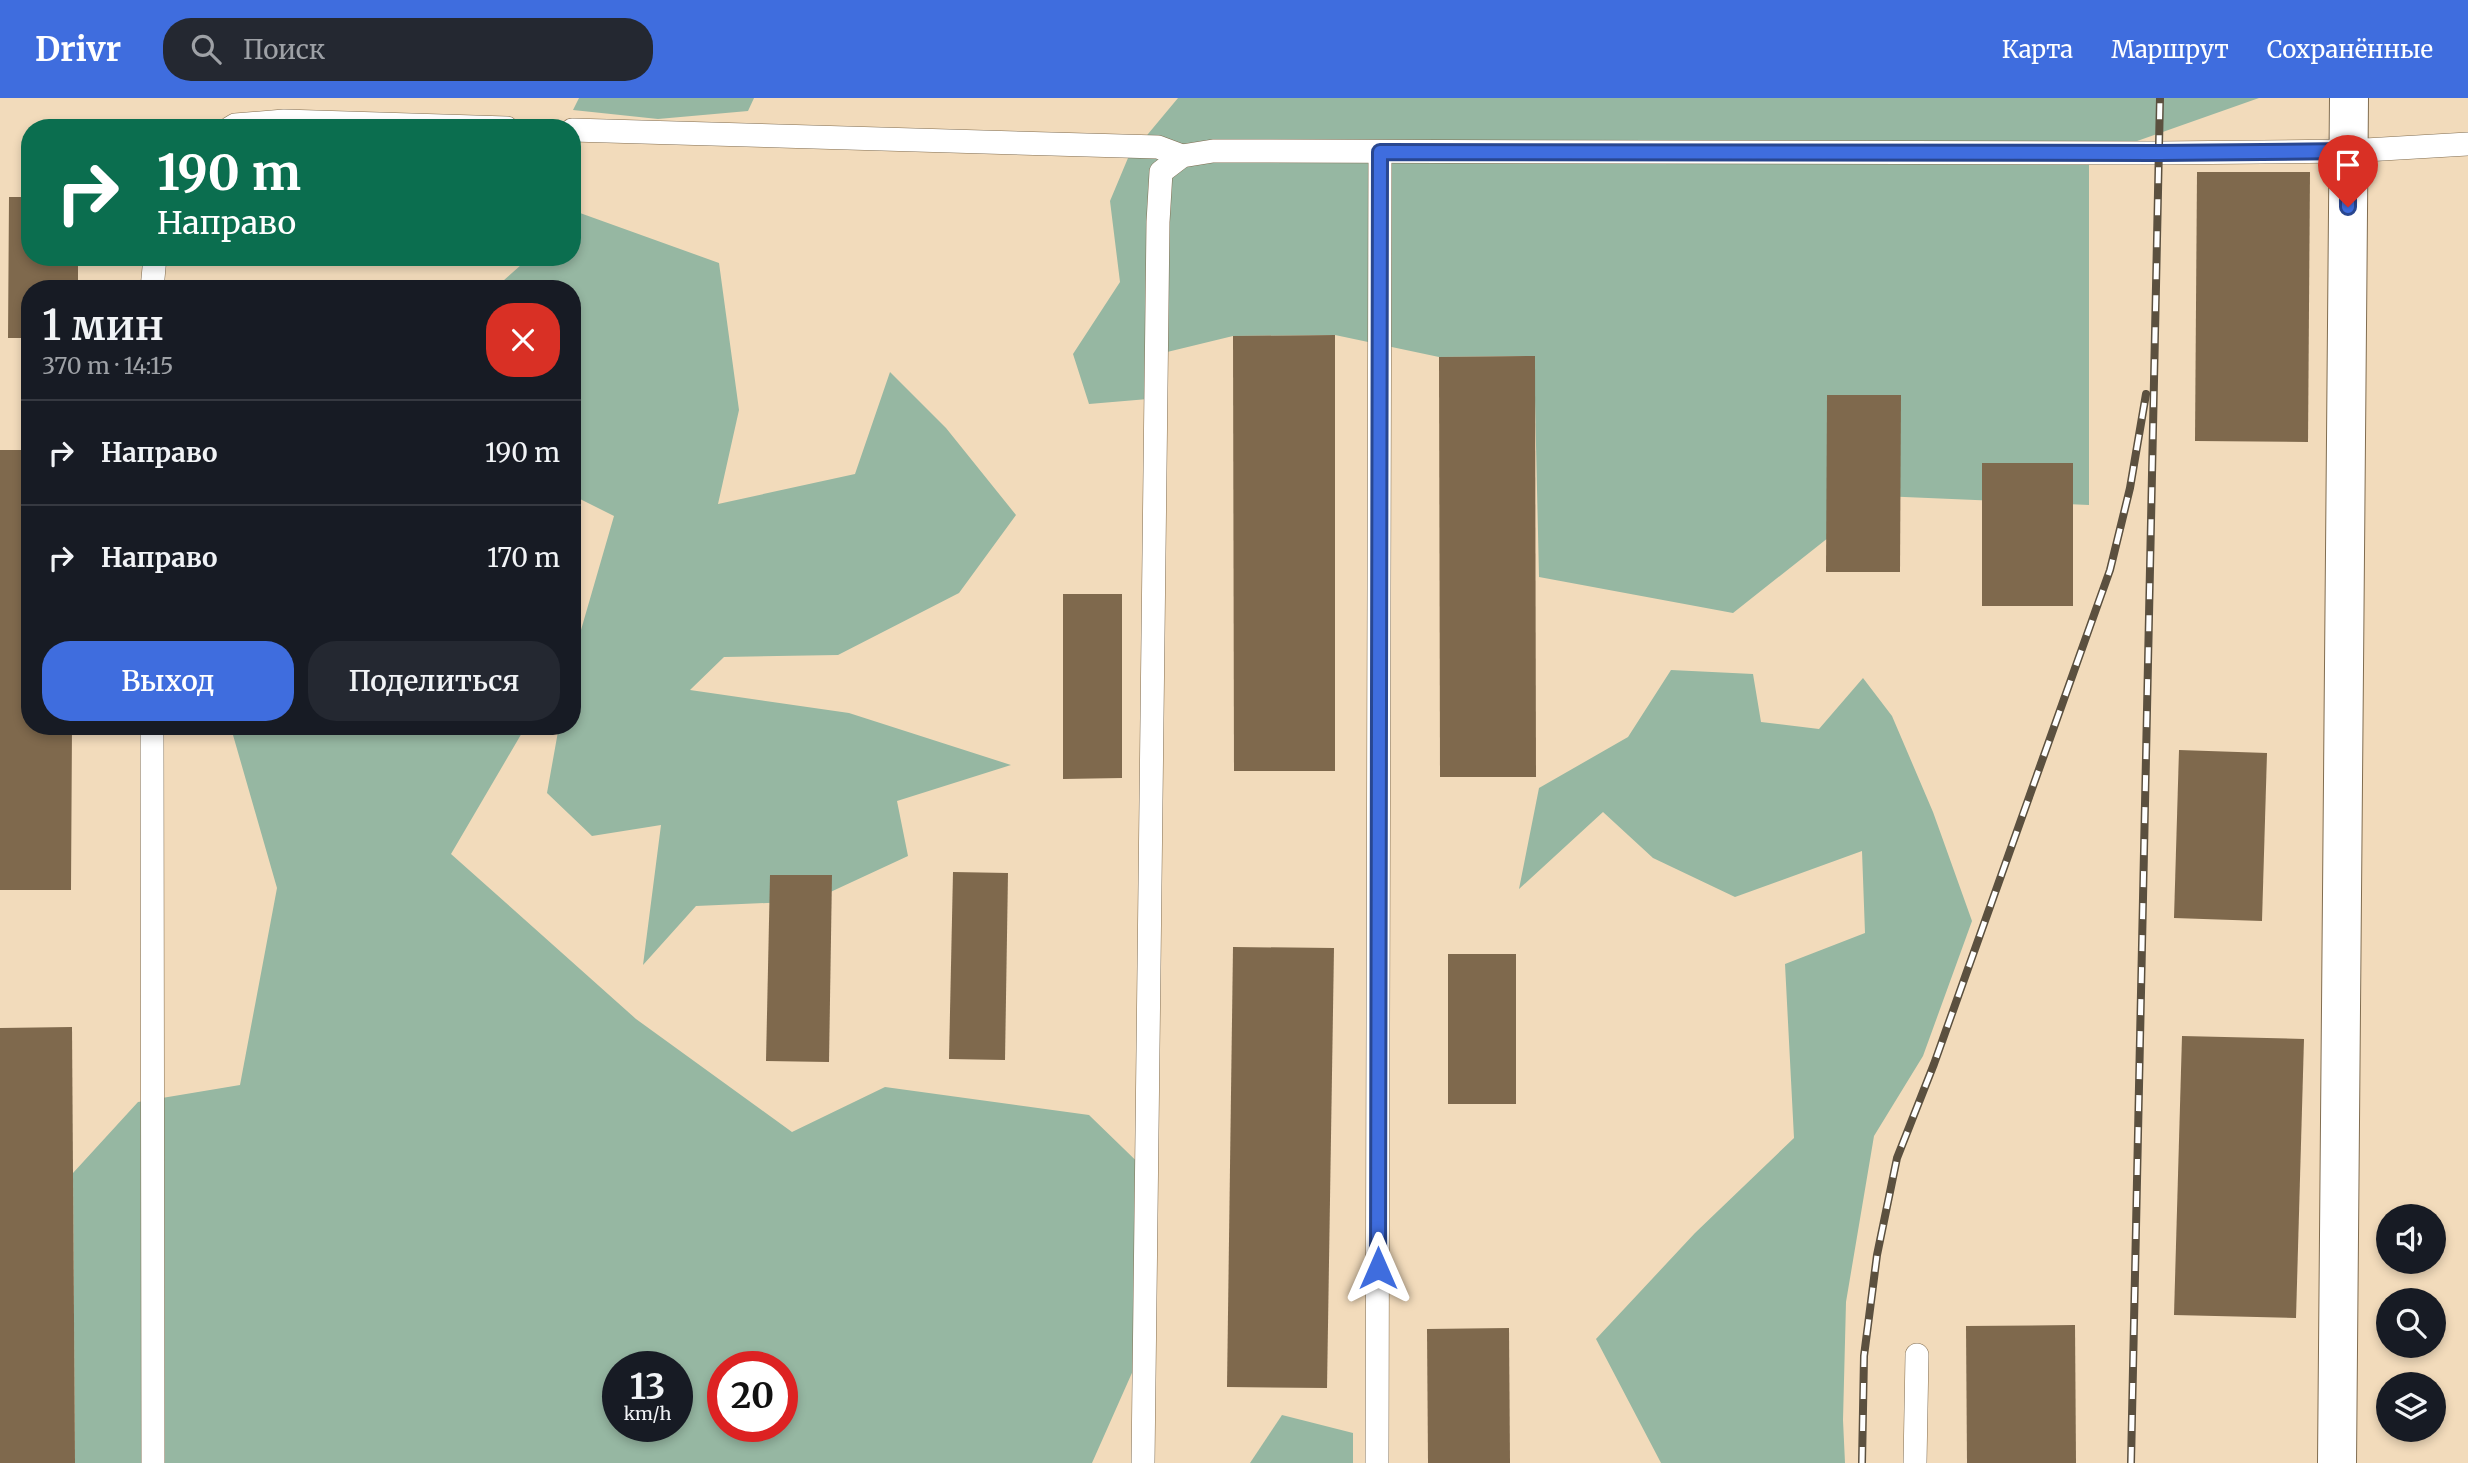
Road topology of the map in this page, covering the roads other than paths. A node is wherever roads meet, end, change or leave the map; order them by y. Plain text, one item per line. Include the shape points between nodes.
1 (2349, 98) edge
2 (581, 130) edge
3 (2468, 144) edge
4 (2348, 151) junction
5 (1380, 152) junction
6 (1182, 156) junction
7 (152, 735) edge
8 (1917, 1355) dead end
9 (153, 1463) edge
10 (1143, 1463) edge
11 (1377, 1463) edge
12 (1915, 1463) edge
13 (2337, 1463) edge

1 - 4 street
2 - 6 lane via 1158,147
3 - 4 lane
4 - 5 lane
4 - 13 street
5 - 6 lane via 1213,151
5 - 11 lane
6 - 10 lane via 1161,172 1158,222
7 - 9 lane
8 - 12 lane

